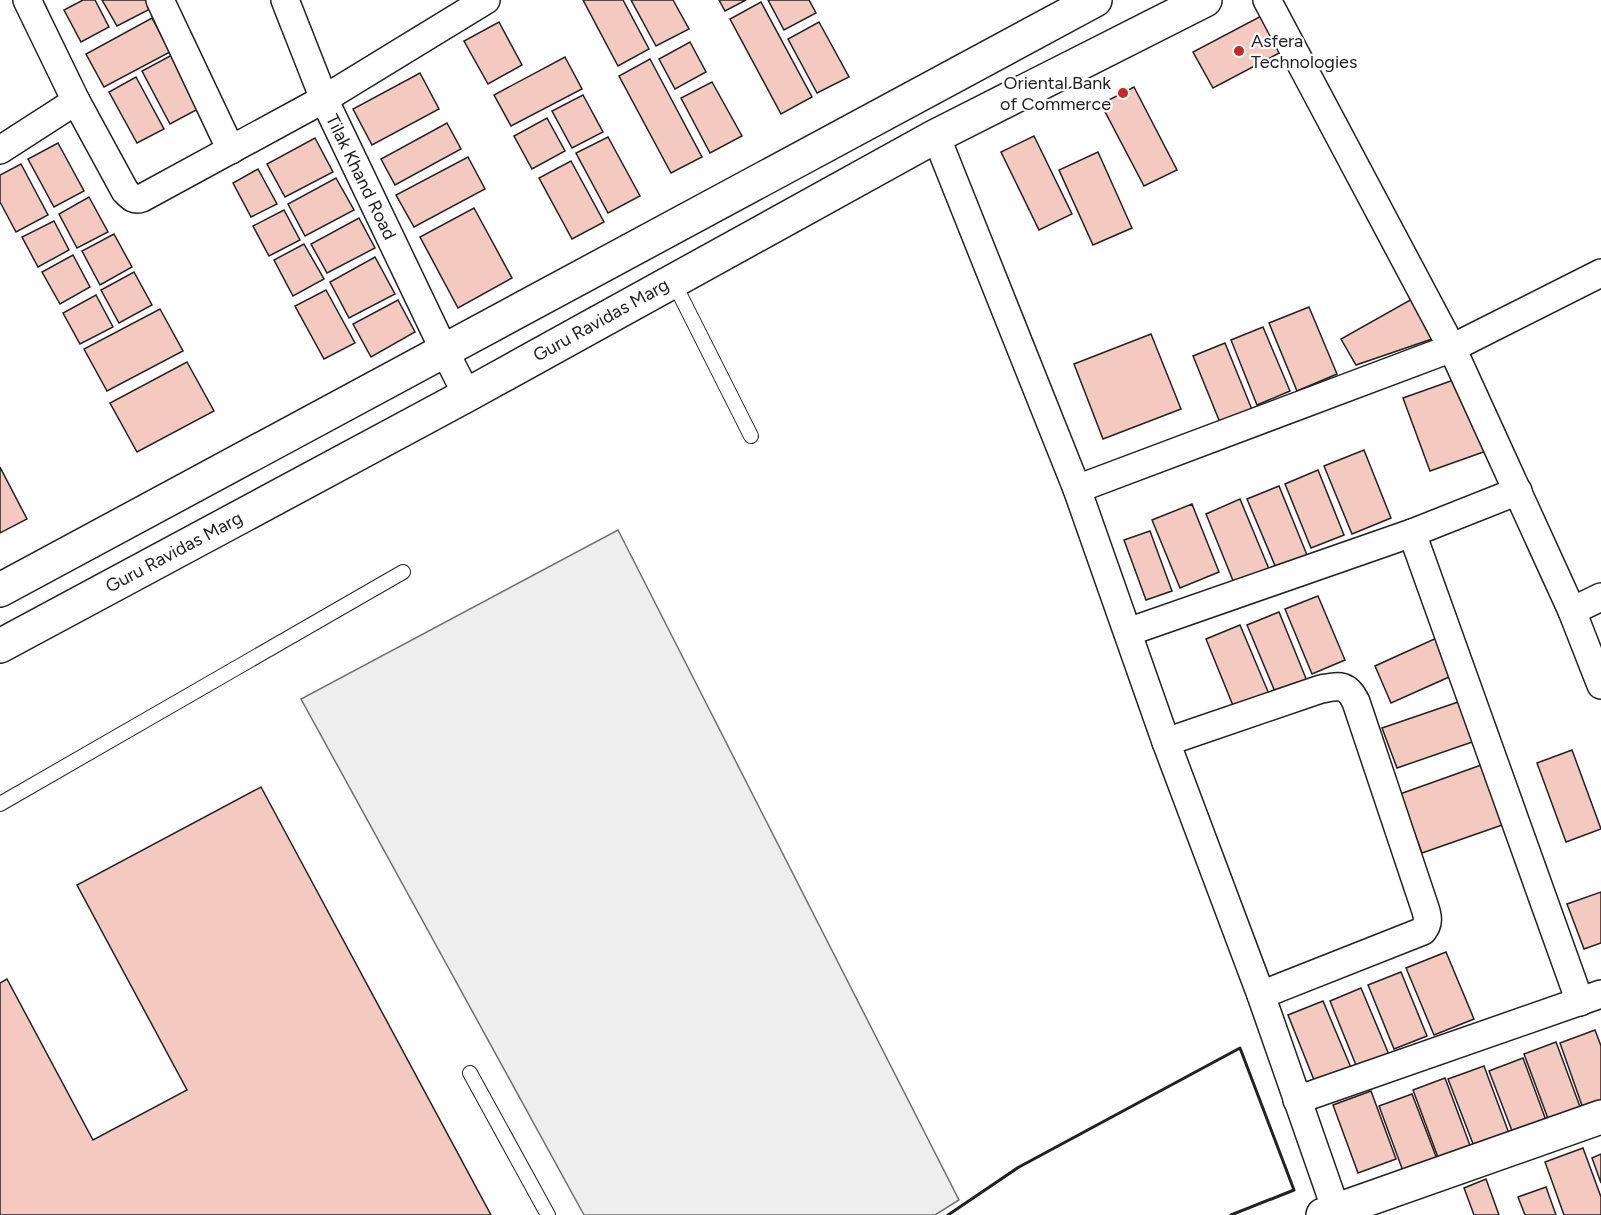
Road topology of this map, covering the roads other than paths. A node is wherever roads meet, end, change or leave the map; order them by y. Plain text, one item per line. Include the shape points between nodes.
1 (27, 0) edge
2 (160, 0) edge
3 (285, 0) edge
4 (486, 0) edge
5 (1095, 0) edge
6 (1205, 0) edge
7 (1267, 0) edge
8 (324, 99) junction
9 (76, 101) junction
10 (936, 136) junction
11 (0, 150) edge
12 (231, 150) junction
13 (1601, 273) edge
14 (673, 281) junction
15 (1452, 348) junction
16 (444, 350) junction
17 (467, 394) junction
18 (751, 436) dead end
19 (1077, 489) junction
20 (1518, 491) junction
21 (1412, 533) junction
22 (403, 572) dead end
23 (0, 590) edge
24 (1601, 597) edge
25 (1572, 611) junction
26 (1128, 632) junction
27 (0, 646) edge
28 (1601, 685) edge
29 (1166, 742) junction
30 (0, 804) edge
31 (1261, 995) junction
32 (1590, 998) edge
33 (470, 1073) dead end
34 (1297, 1100) junction
35 (1601, 1117) edge
36 (1330, 1212) edge
37 (548, 1215) edge

1 - 9 street
2 - 12 street
3 - 8 street, Tilak Khand Road
4 - 8 street
5 - 16 main road
6 - 10 main road, Guru Ravidas Marg
7 - 15 street
8 - 12 street
8 - 16 street, Tilak Khand Road
9 - 11 street
9 - 12 street via 125,191 136,200
10 - 14 main road, Guru Ravidas Marg
10 - 19 street
13 - 15 street
14 - 17 main road, Guru Ravidas Marg
14 - 18 lane
15 - 19 street
15 - 20 street
16 - 17 street, Tilak Khand Road
16 - 23 main road
17 - 27 main road, Guru Ravidas Marg
19 - 26 street
20 - 21 street
20 - 25 street
21 - 26 street
21 - 32 street
22 - 30 lane
24 - 25 street
25 - 28 street
26 - 29 street
29 - 31 street
29 - 31 street via 1321,689 1347,688 1356,702 1425,908 1427,925 1423,931
31 - 34 street
32 - 34 street
33 - 37 lane
34 - 36 street
35 - 36 main road

